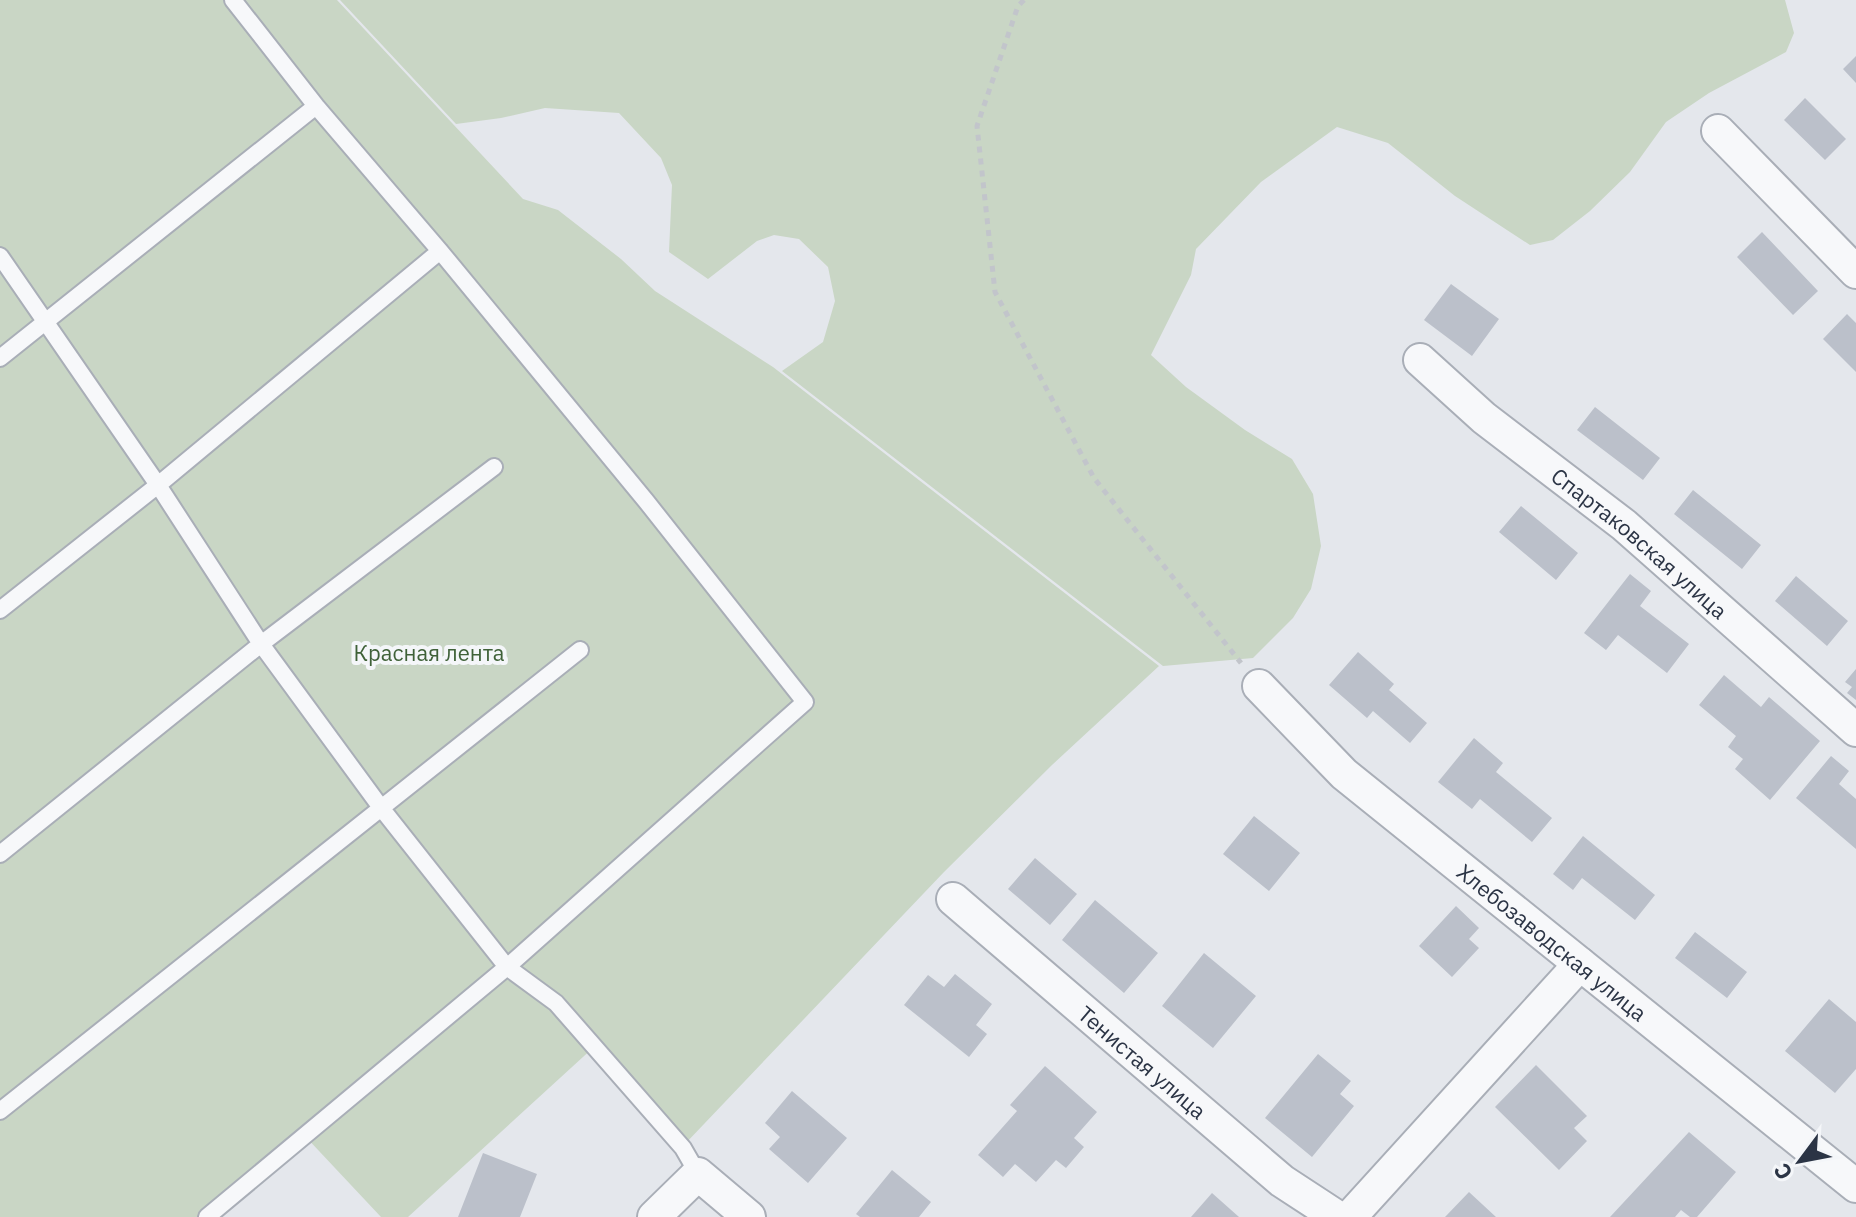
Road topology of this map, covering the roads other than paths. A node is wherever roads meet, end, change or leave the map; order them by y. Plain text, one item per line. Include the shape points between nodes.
1 (233, 0) edge
2 (316, 106) junction
3 (1718, 131) dead end
4 (440, 251) junction
5 (0, 256) edge
6 (1856, 272) edge
7 (45, 321) junction
8 (0, 358) edge
9 (1420, 360) dead end
10 (494, 467) dead end
11 (158, 485) junction
12 (0, 610) edge
13 (261, 644) junction
14 (580, 650) dead end
15 (1259, 686) road end
16 (1856, 730) edge
17 (382, 809) junction
18 (0, 854) edge
19 (953, 899) dead end
20 (1580, 964) junction
21 (507, 967) junction
22 (0, 1111) edge
23 (698, 1174) junction
24 (1856, 1186) edge
25 (207, 1217) edge
26 (654, 1217) edge
27 (749, 1217) edge
28 (1337, 1217) edge
29 (1350, 1217) edge

1 - 2 lane
2 - 4 lane
2 - 7 lane
3 - 6 street
4 - 11 lane
4 - 21 lane via 805,702
5 - 7 lane
7 - 8 lane
7 - 11 lane
9 - 16 street, Спартаковская улица via 1484,418 1624,525
10 - 13 lane
11 - 12 lane
11 - 13 lane
13 - 17 lane
13 - 18 lane
14 - 17 lane
15 - 20 street, Хлебозаводская улица via 1344,774
17 - 21 lane
17 - 22 lane
19 - 28 street, Тенистая улица via 1282,1181
20 - 24 street, Хлебозаводская улица
20 - 29 street
21 - 23 lane via 556,1003 683,1148
21 - 25 lane
23 - 26 street
23 - 27 street

